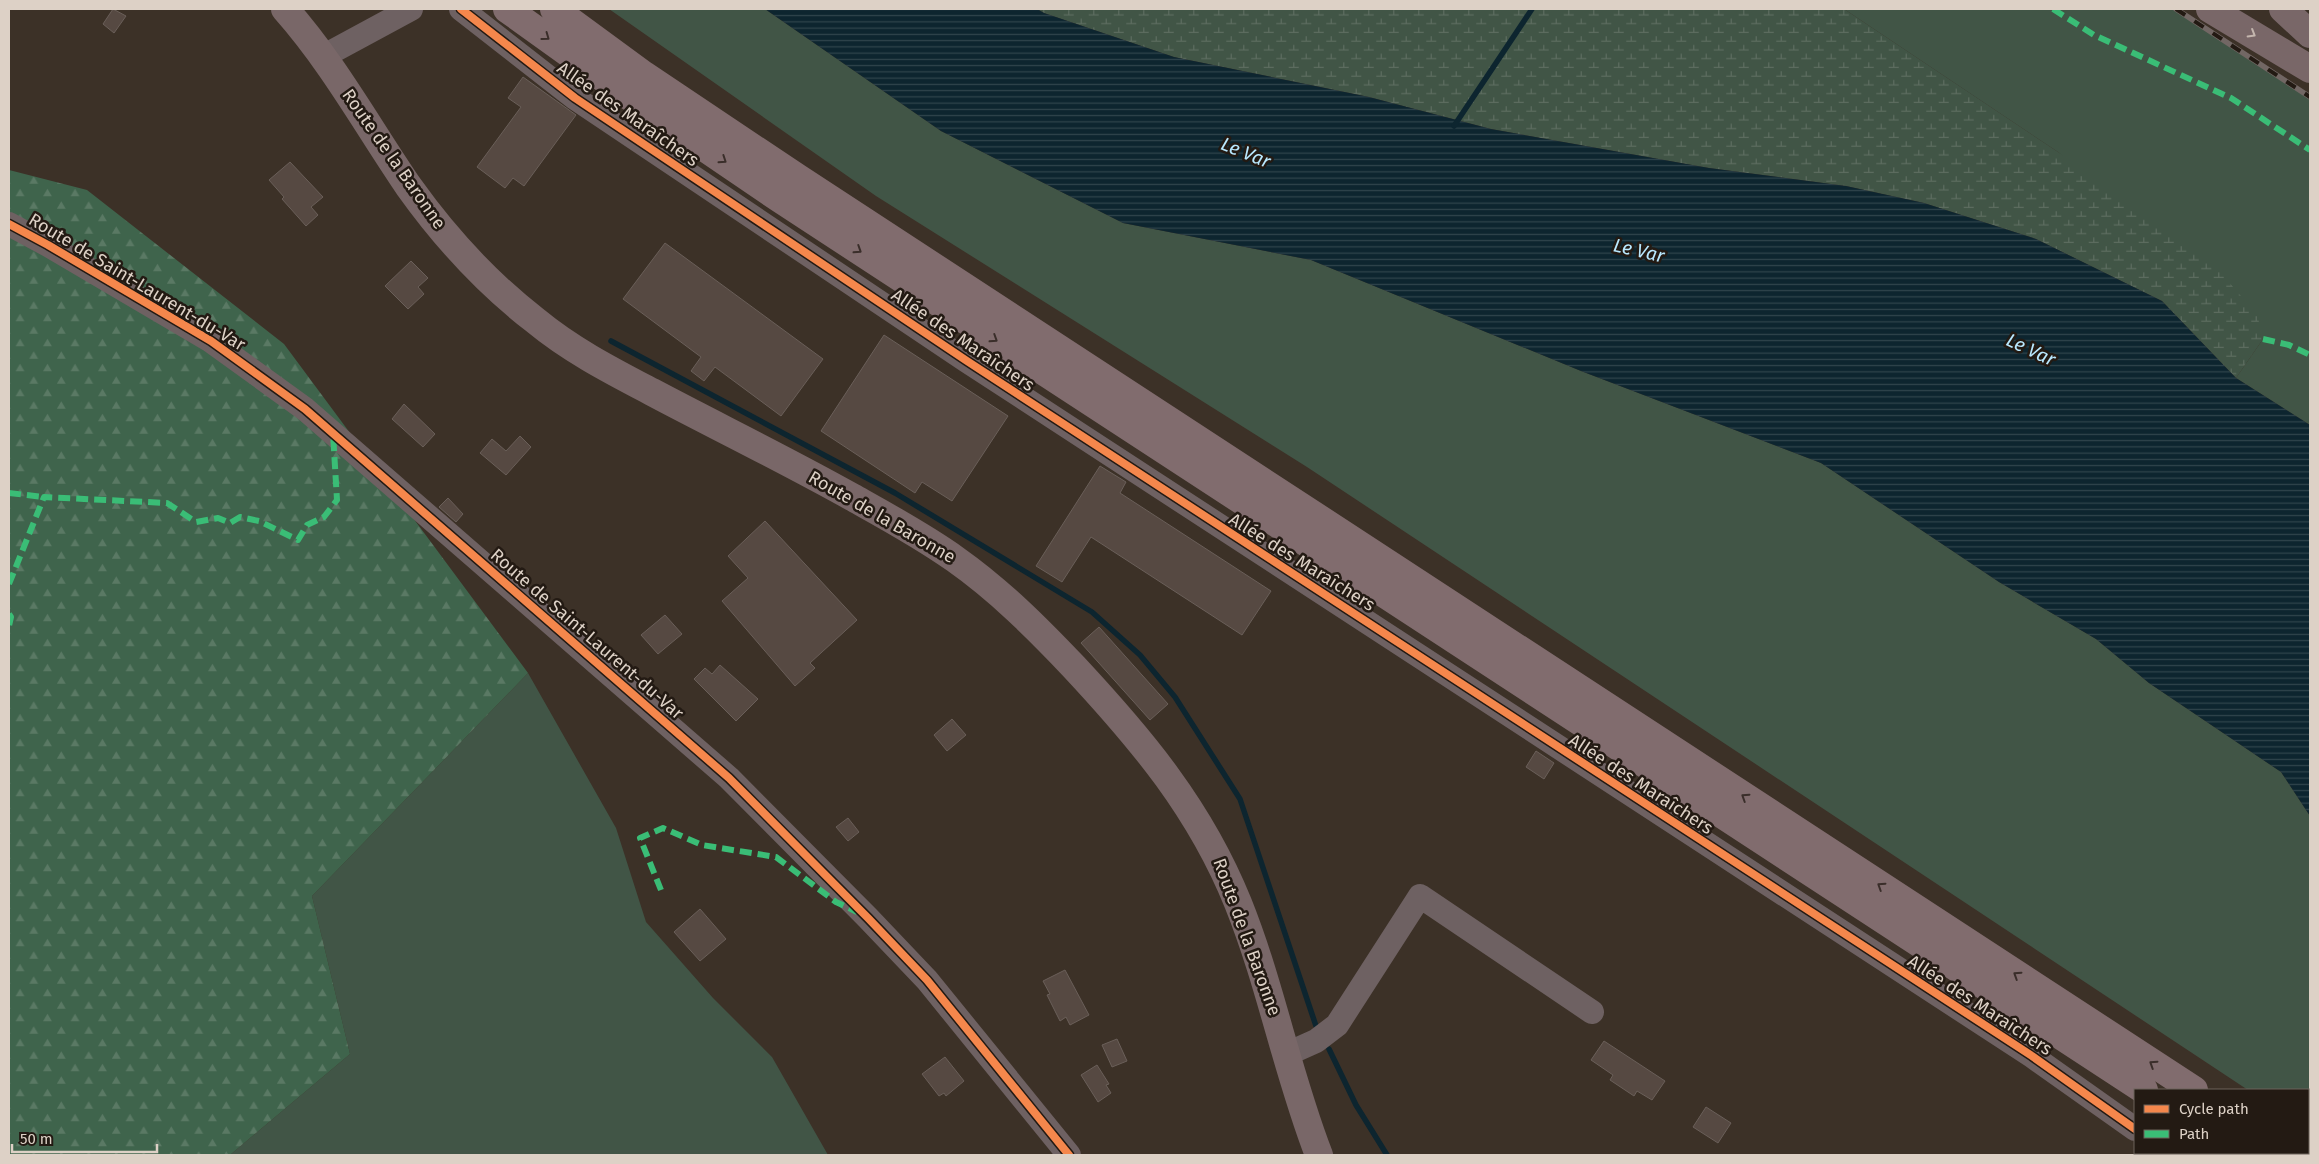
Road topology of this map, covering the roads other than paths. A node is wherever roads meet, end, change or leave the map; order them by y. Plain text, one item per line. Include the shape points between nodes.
1 (285, 9) edge
2 (411, 9) edge
3 (461, 9) edge
4 (507, 9) edge
5 (554, 9) edge
6 (2210, 9) edge
7 (2283, 9) edge
8 (2310, 34) edge
9 (324, 56) junction
10 (2310, 69) edge
11 (9, 224) edge
12 (1592, 1012) dead end
13 (1287, 1054) junction
14 (2142, 1089) edge
15 (2192, 1089) edge
16 (2134, 1128) edge
17 (1069, 1155) edge
18 (1319, 1155) edge

1 - 9 main road, Route de la Baronne
2 - 9 street
3 - 16 street, Allée des Maraîchers via 576,98 943,345 2032,1056
4 -> 14 highway via 780,199
15 -> 5 highway via 798,178 644,75
6 -> 10 main road
7 - 8 main road
9 - 13 main road, Route de la Baronne via 410,188 438,225 535,321 598,364 849,495 947,554 1033,624 1145,744 1201,825 1239,904
11 - 17 street, Route de Saint-Laurent-du-Var via 211,341 305,409 728,778 927,980
12 - 13 street via 1420,896 1337,1025 1316,1041
13 - 18 main road, Route de la Baronne

